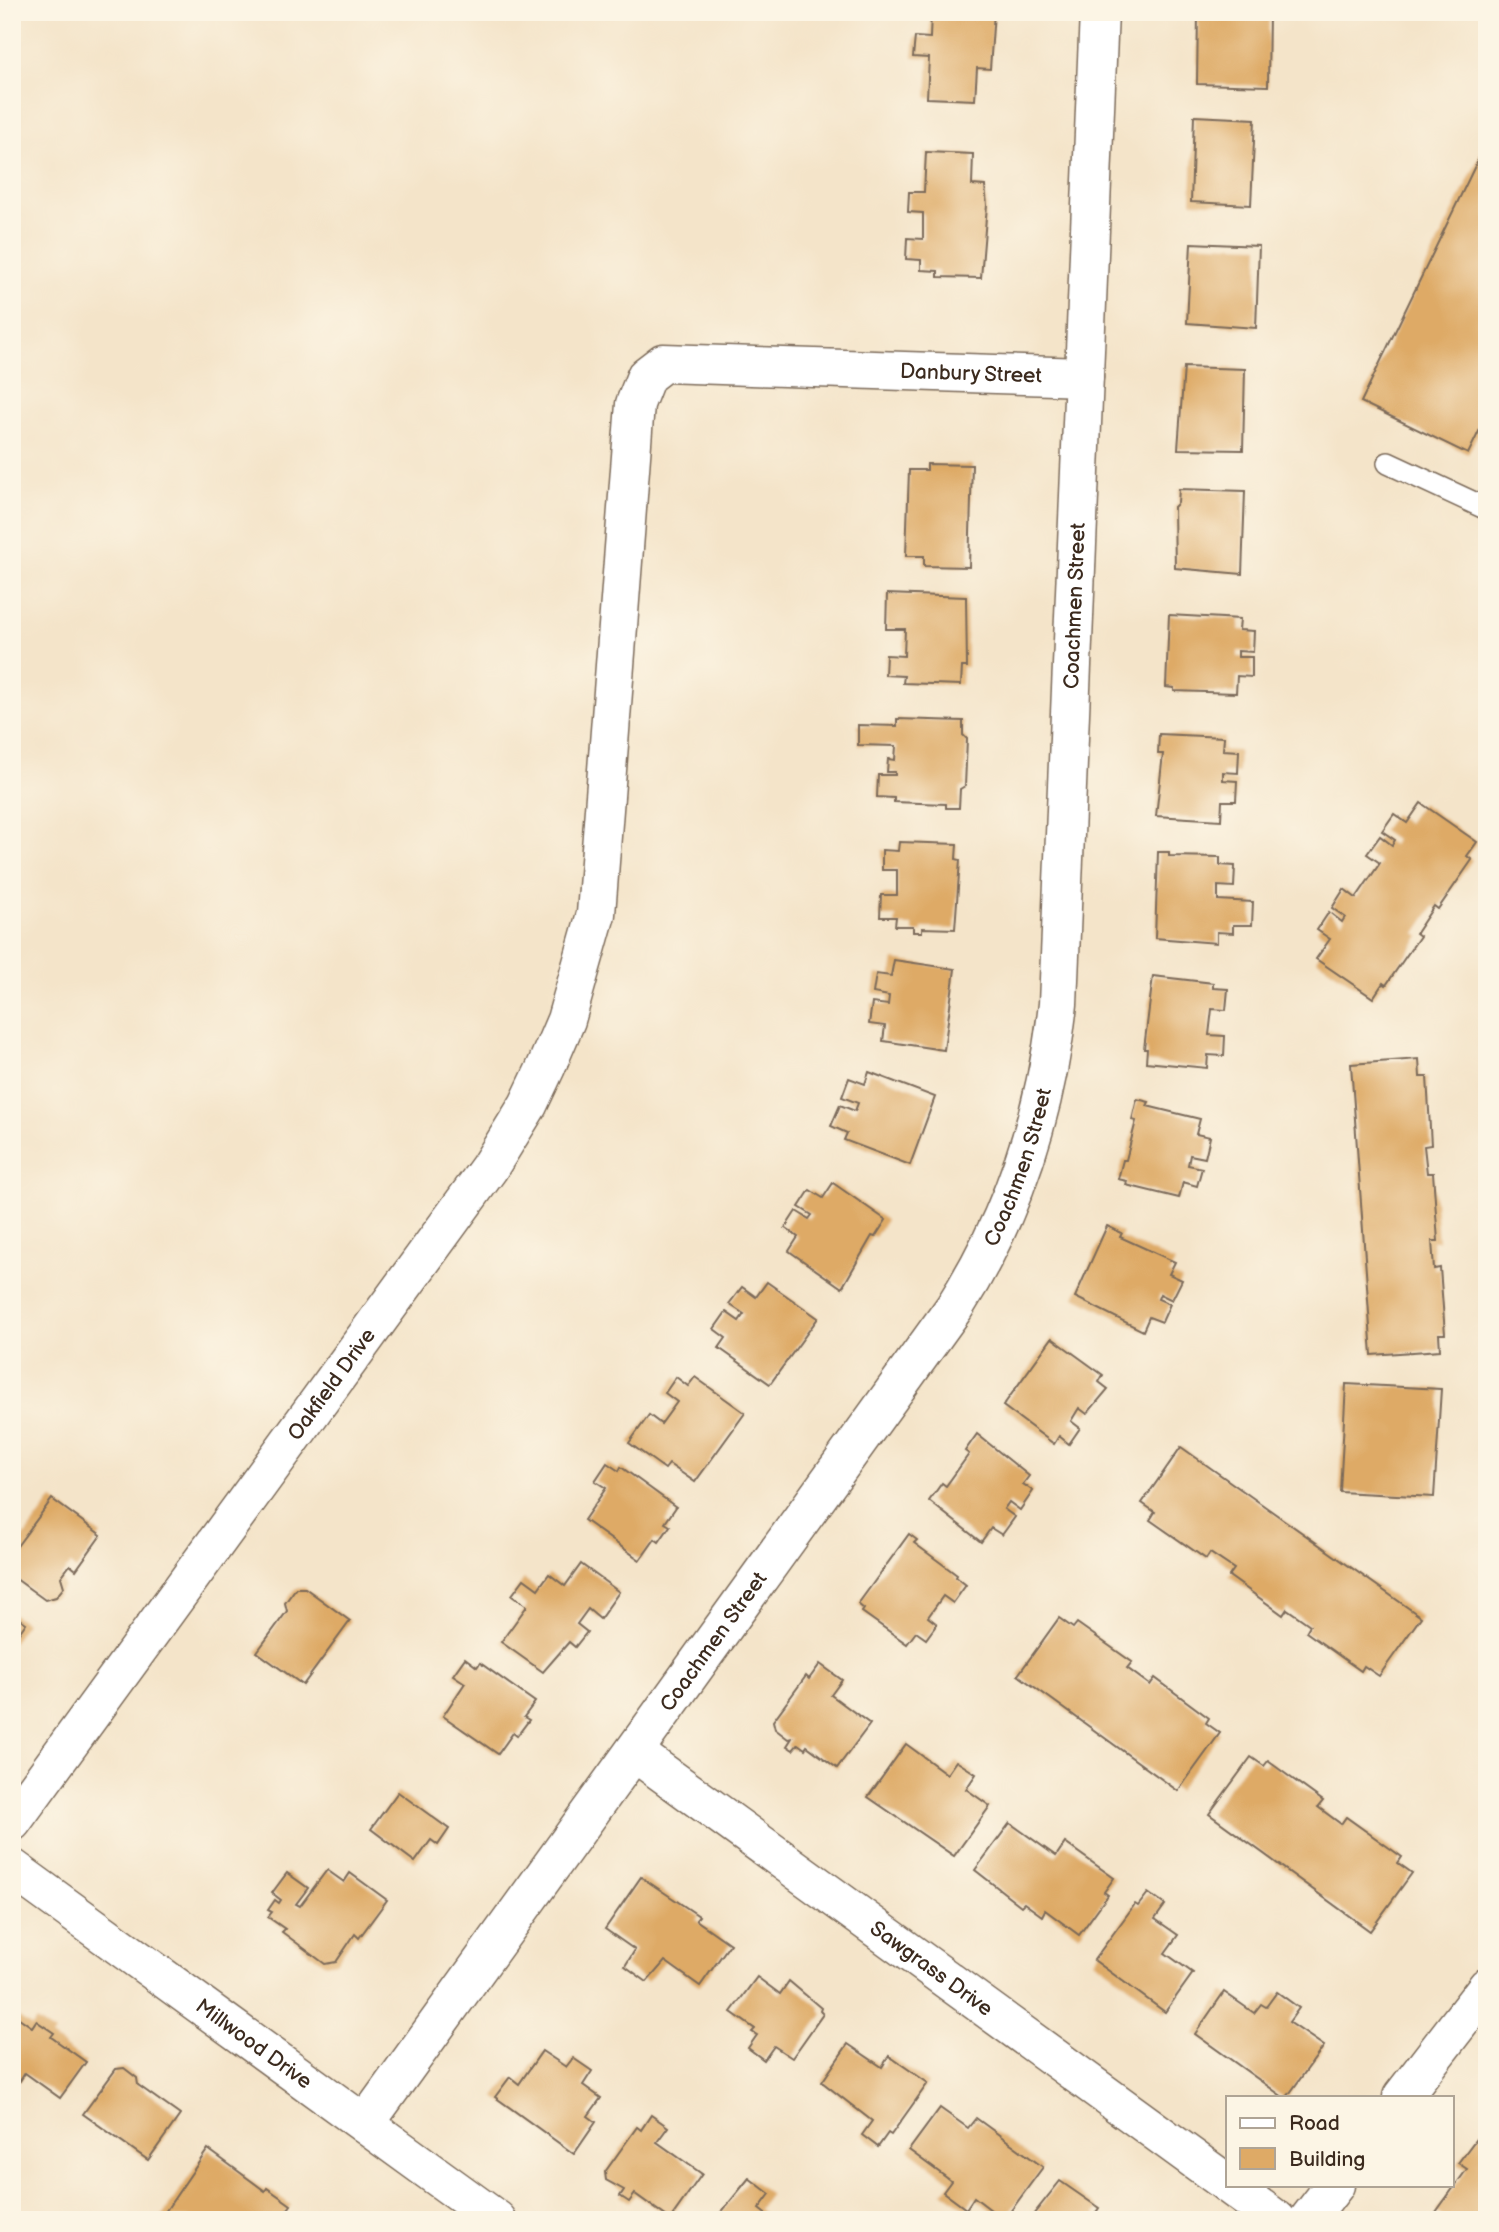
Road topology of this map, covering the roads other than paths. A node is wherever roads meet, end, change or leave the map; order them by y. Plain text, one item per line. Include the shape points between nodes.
1 (1100, 12) edge
2 (1084, 377) junction
3 (1388, 463) dead end
4 (1487, 509) edge
5 (596, 914) joint
6 (634, 1752) junction
7 (12, 1822) edge
8 (12, 1868) edge
9 (1487, 1987) edge
10 (1403, 2096) edge
11 (365, 2124) junction
12 (1226, 2183) edge
13 (1231, 2186) edge
14 (1334, 2186) edge
15 (497, 2220) edge
16 (1277, 2220) edge
17 (1308, 2220) edge

1 - 2 street, Coachmen Street
2 - 5 street, Danbury Street via 663,363 646,376 635,404
2 - 6 street, Coachmen Street via 1058,1004 1048,1077 1028,1155 993,1240 954,1308
3 - 4 lane
5 - 7 street, Oakfield Drive via 547,1067 509,1137
6 - 11 street, Coachmen Street
6 - 12 street, Sawgrass Drive
8 - 11 street, Millwood Drive
9 - 10 street
11 - 15 street, Millwood Drive
13 - 16 street, Sawgrass Drive
14 - 17 street

